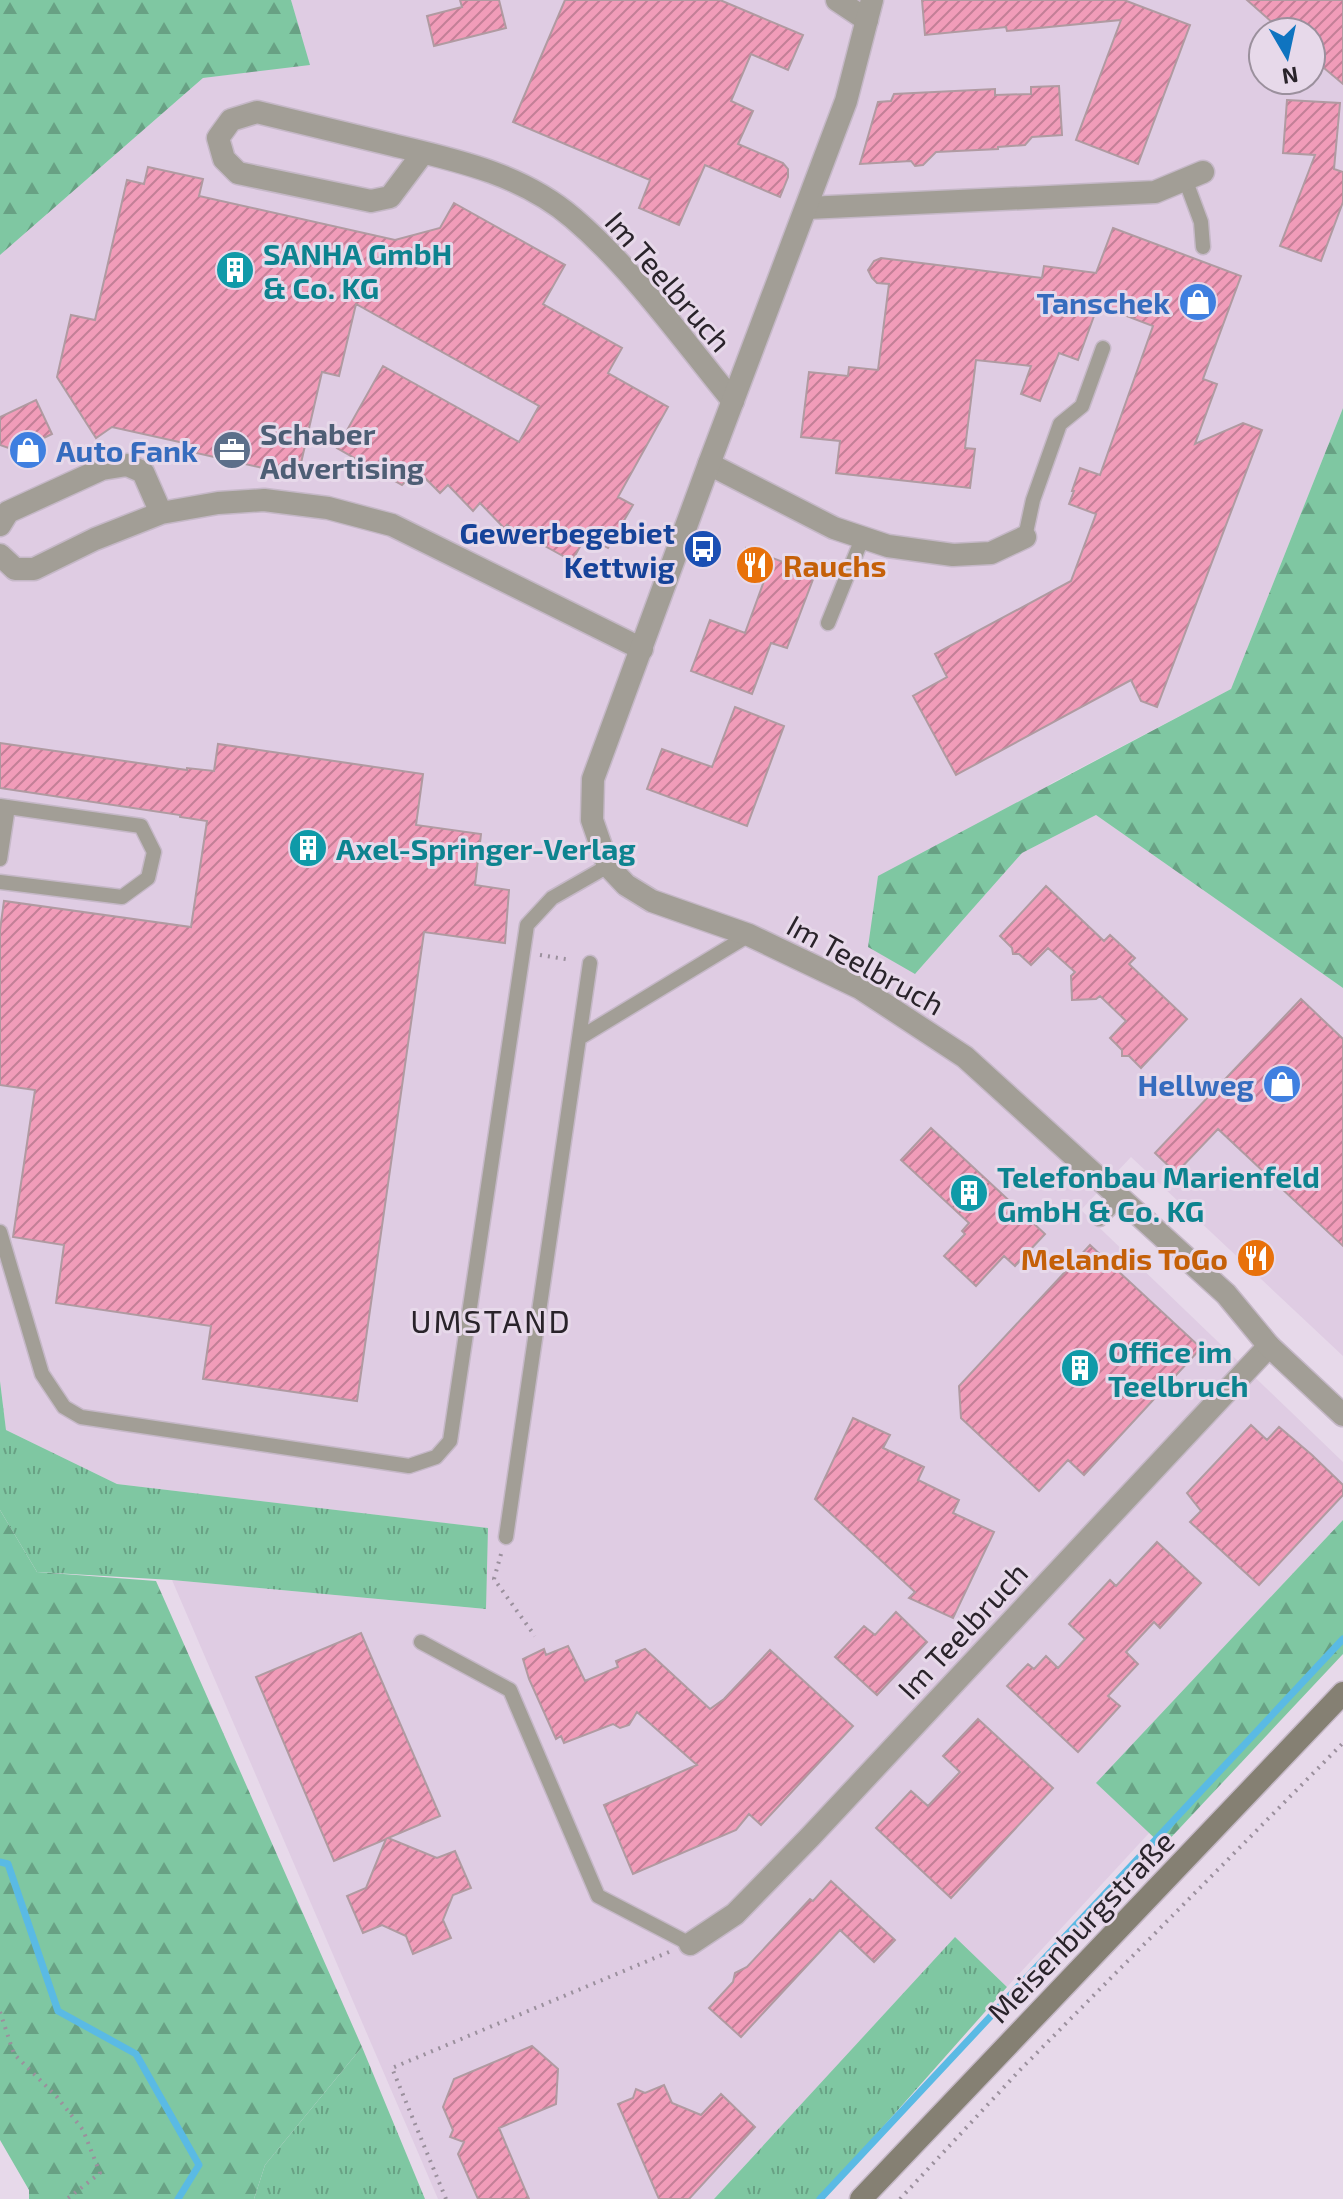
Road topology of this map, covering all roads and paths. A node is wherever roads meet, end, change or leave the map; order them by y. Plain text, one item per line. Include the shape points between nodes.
1 (837, 0) edge
2 (869, 10) edge
3 (423, 153) junction
4 (1194, 176) joint
5 (807, 208) junction
6 (1203, 247) dead end
7 (1103, 348) dead end
8 (733, 401) junction
9 (709, 464) junction
10 (161, 513) junction
11 (0, 525) edge
12 (1025, 537) joint
13 (862, 539) junction
14 (0, 555) edge
15 (828, 623) dead end
16 (642, 649) junction
17 (4, 807) edge
18 (0, 859) edge
19 (608, 866) junction
20 (0, 882) edge
21 (749, 935) junction
22 (522, 953) junction
23 (590, 963) joint
24 (581, 1037) junction
25 (1120, 1198) junction
26 (1100, 1219) dead end
27 (0, 1232) edge
28 (1269, 1346) junction
29 (1343, 1415) edge
30 (506, 1537) joint
31 (535, 1636) dead end
32 (421, 1642) dead end
33 (1343, 1693) edge
34 (1343, 1743) edge
35 (690, 1944) junction
36 (0, 2012) edge
37 (67, 2199) edge
38 (446, 2199) edge
39 (861, 2199) edge
40 (900, 2199) edge

1 - 2 street, Im Teelbruch
2 - 5 street, Im Teelbruch via 846,101
3 - 3 street, Im Teelbruch via 257,112 231,120 218,138 224,159 238,173 371,201 390,197
3 - 8 street, Im Teelbruch via 476,165 519,183 571,216 625,269
4 - 5 street via 1155,192
4 - 6 lane
5 - 8 street, Im Teelbruch
7 - 12 lane via 1082,406 1060,424
8 - 9 street, Im Teelbruch
9 - 13 street
9 - 16 street, Im Teelbruch
10 - 11 street via 143,472 127,465 102,469 8,512
10 - 14 street via 34,569 15,569
10 - 16 street via 264,500 328,508 392,525
12 - 13 street via 991,553 953,555
13 - 15 lane
16 - 19 street, Im Teelbruch via 593,779 592,820
17 - 18 lane
17 - 20 lane via 141,826 154,852 148,878 122,897
19 - 21 street, Im Teelbruch via 652,901
19 - 22 lane via 538,911 527,925
21 - 24 lane
21 - 25 street, Im Teelbruch via 860,988 965,1057
22 - 23 path
22 - 27 lane via 450,1441 436,1457 409,1466 81,1417 64,1407 42,1374
23 - 24 lane
24 - 30 lane
25 - 26 lane
25 - 28 street, Im Teelbruch via 1226,1294
28 - 29 street, Im Teelbruch
28 - 35 street, Im Teelbruch via 810,1837 735,1914
30 - 31 path via 494,1579
32 - 35 lane via 510,1690 598,1896
33 - 39 main road, Meisenburgstraße
34 - 40 path
35 - 38 path via 392,2068
36 - 37 path via 14,2054 83,2130 100,2173

